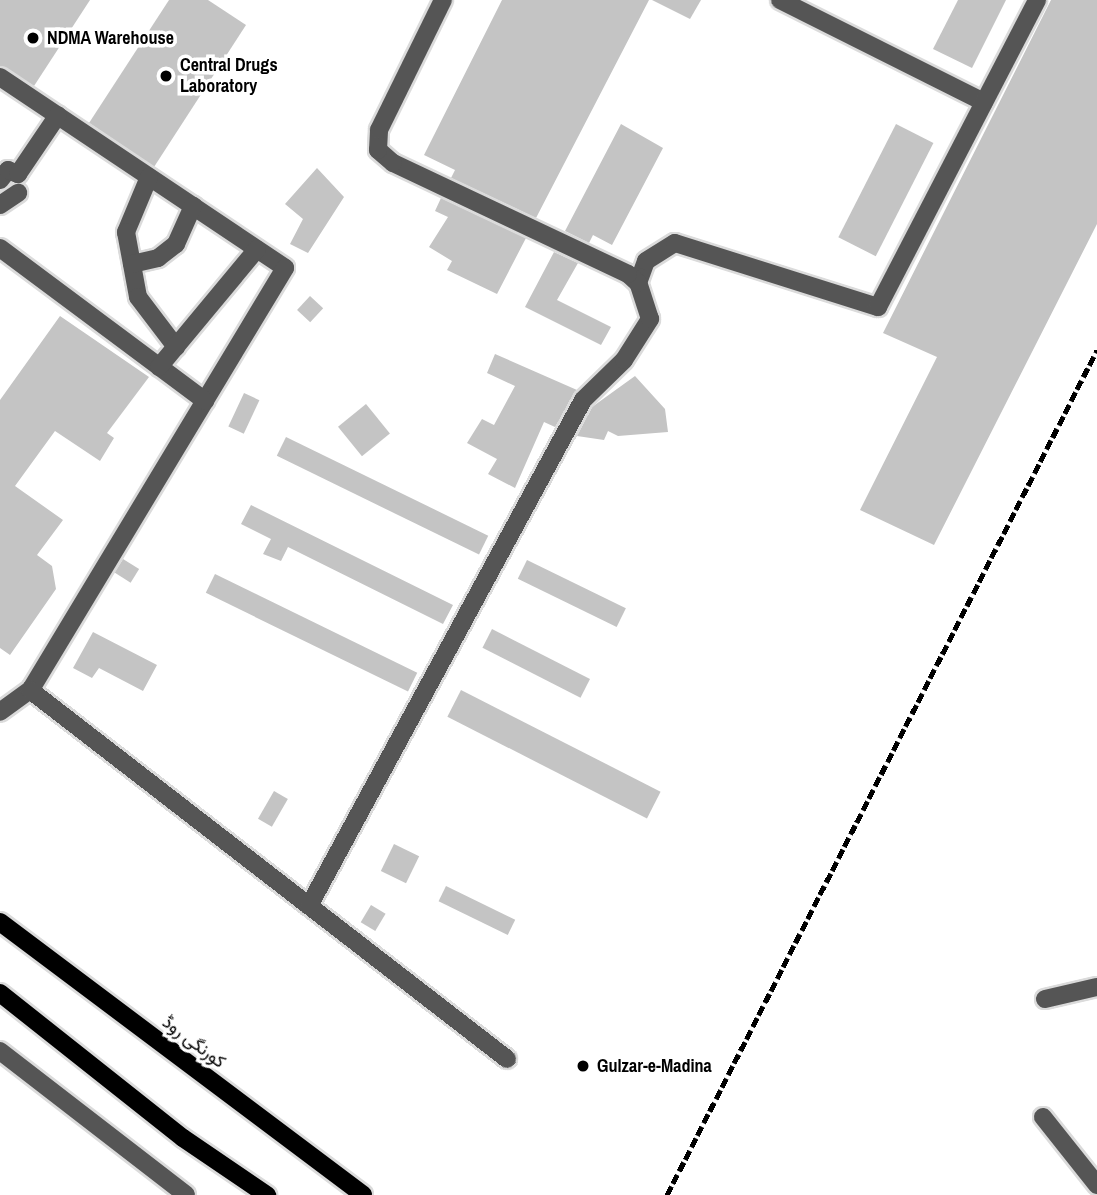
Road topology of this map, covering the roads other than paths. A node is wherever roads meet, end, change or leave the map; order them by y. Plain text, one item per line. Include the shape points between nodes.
1 (443, 0) edge
2 (780, 0) edge
3 (1037, 0) edge
4 (2, 83) edge
5 (984, 102) junction
6 (58, 116) junction
7 (149, 177) junction
8 (0, 180) edge
9 (18, 193) dead end
10 (0, 205) edge
11 (193, 206) junction
12 (0, 248) edge
13 (257, 249) junction
14 (132, 264) junction
15 (638, 283) junction
16 (176, 347) junction
17 (159, 367) junction
18 (205, 401) junction
19 (30, 690) junction
20 (0, 712) edge
21 (309, 906) junction
22 (0, 922) edge
23 (1097, 988) edge
24 (0, 993) edge
25 (1045, 999) dead end
26 (0, 1051) edge
27 (508, 1059) dead end
28 (1043, 1117) dead end
29 (1097, 1185) edge
30 (186, 1195) edge
31 (267, 1195) edge
32 (363, 1195) edge

1 - 15 street via 379,130 383,157
2 - 5 street
3 - 5 street
4 - 6 street
5 - 15 street via 878,307 675,243 646,261
6 - 7 street
6 - 8 street via 18,174 8,170
7 - 11 street
7 - 14 street via 126,232
9 - 10 street
11 - 13 street
11 - 14 street via 176,244 158,258
12 - 17 street
13 - 16 street
13 - 18 street via 285,268
14 - 16 street via 138,297
15 - 21 street via 650,319 624,360 583,400
16 - 17 street
17 - 18 street
18 - 19 street
19 - 20 street
19 - 21 street
21 - 27 street
22 - 32 main road, کورنگی روڈ
23 - 25 street
24 - 31 main road via 183,1138
26 - 30 street
28 - 29 street

